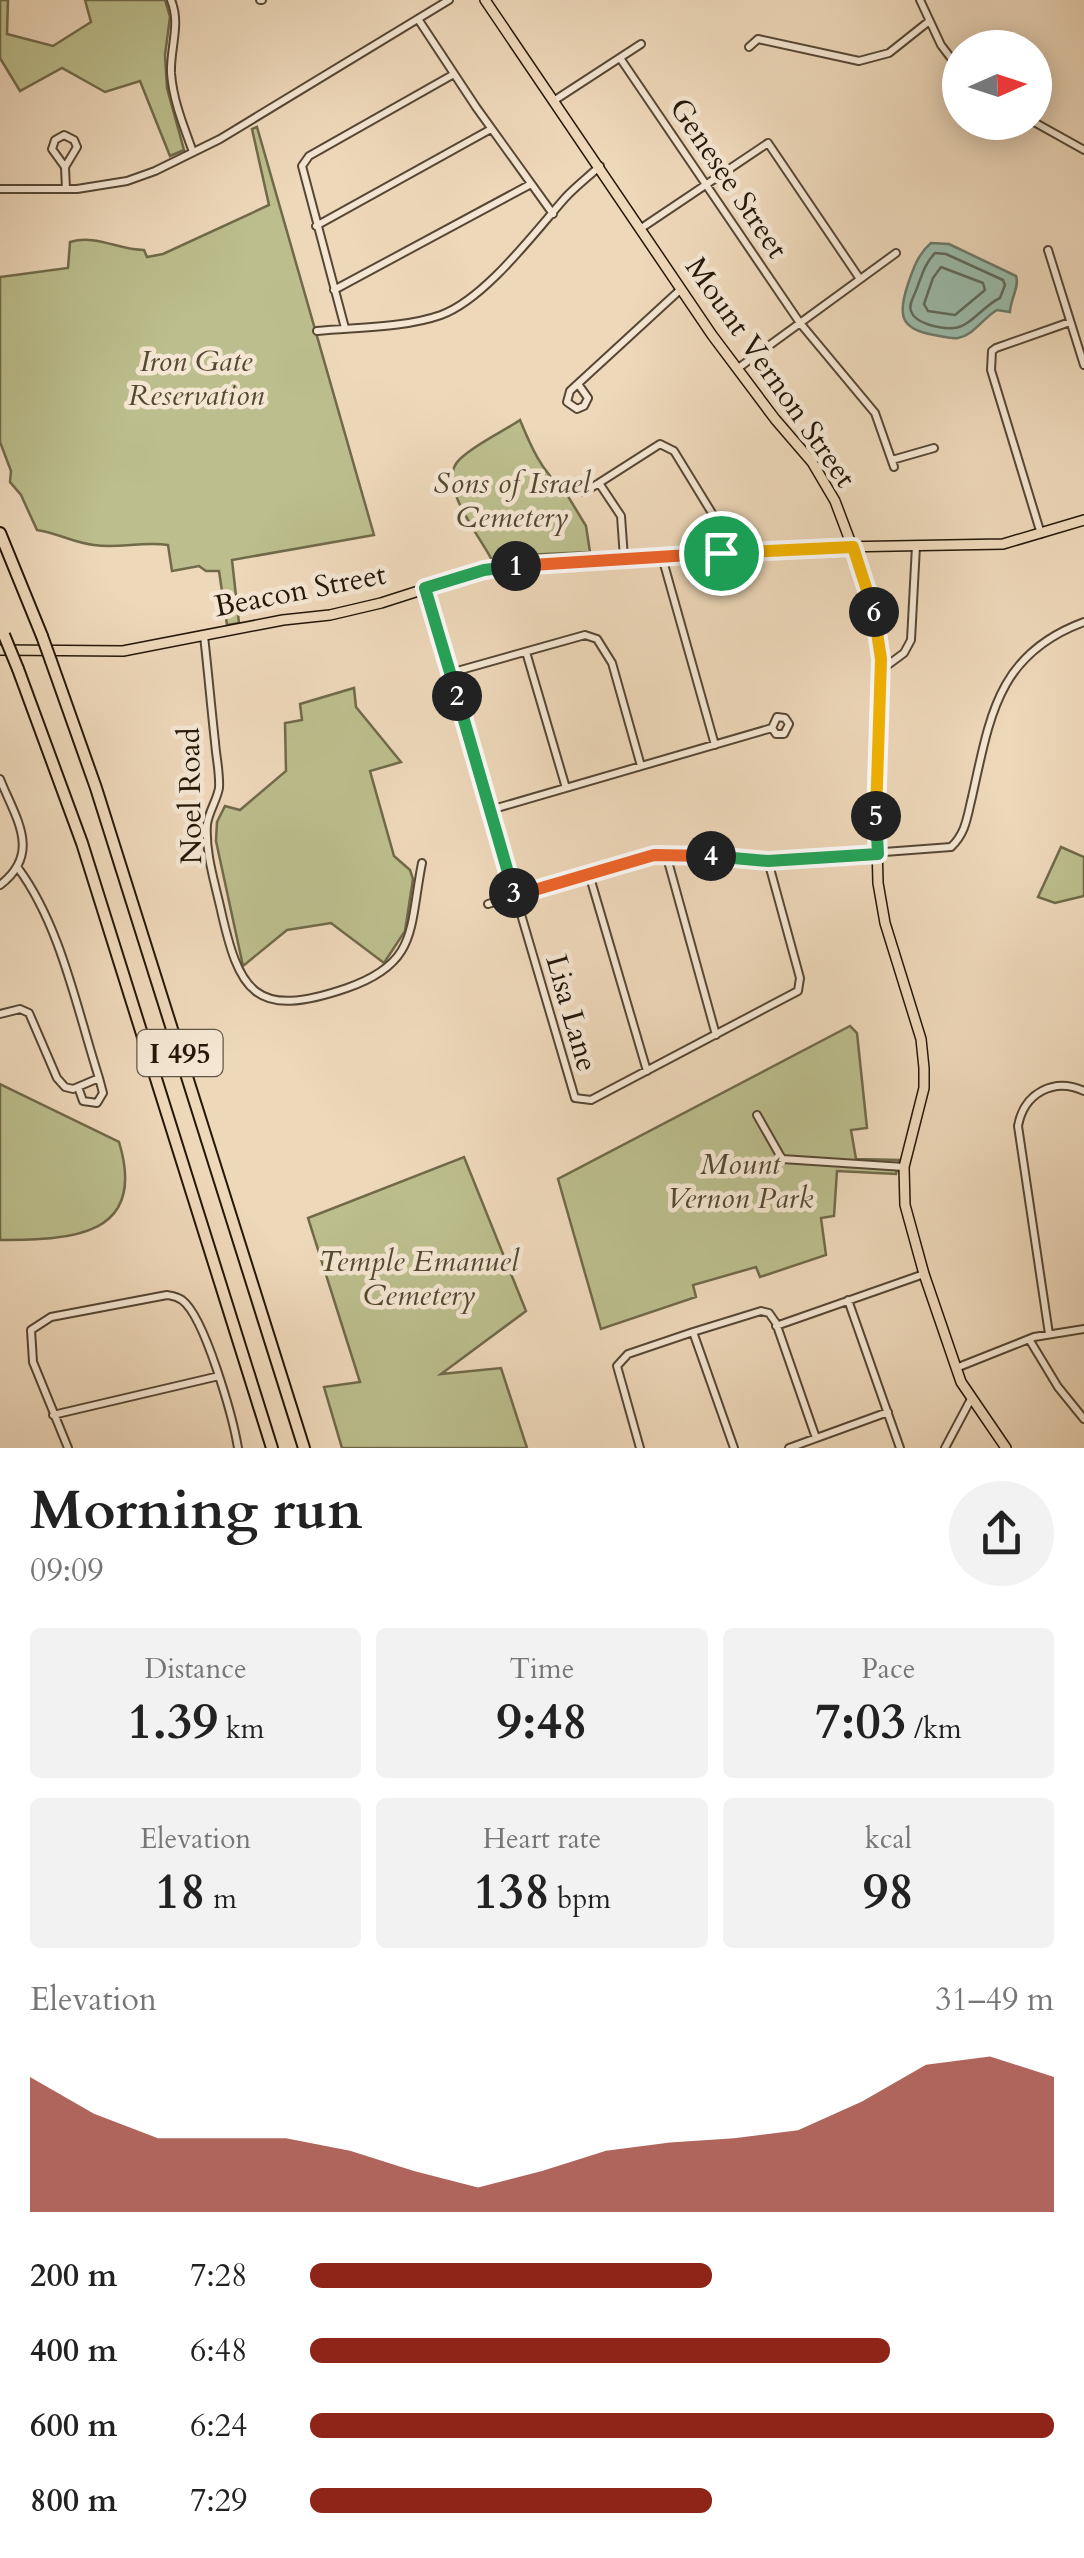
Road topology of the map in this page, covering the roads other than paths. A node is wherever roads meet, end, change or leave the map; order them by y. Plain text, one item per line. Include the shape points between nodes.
1 (171, 0) edge
2 (449, 0) edge
3 (485, 0) edge
4 (920, 0) edge
5 (418, 19) junction
6 (928, 22) junction
7 (942, 43) edge
8 (641, 44) dead end
9 (750, 47) dead end
10 (620, 58) junction
11 (454, 74) junction
12 (555, 100) junction
13 (491, 129) junction
14 (1052, 132) edge
15 (1084, 150) edge
16 (193, 152) junction
17 (600, 166) junction
18 (65, 167) junction
19 (531, 184) junction
20 (706, 184) junction
21 (0, 189) edge
22 (66, 189) junction
23 (553, 214) junction
24 (316, 226) junction
25 (640, 229) junction
26 (1048, 250) dead end
27 (896, 253) dead end
28 (860, 279) junction
29 (681, 288) junction
30 (334, 290) junction
31 (1070, 322) junction
32 (800, 323) junction
33 (345, 328) junction
34 (317, 331) dead end
35 (1084, 365) edge
36 (737, 369) junction
37 (578, 384) dead end
38 (934, 448) dead end
39 (599, 482) junction
40 (584, 492) dead end
41 (1084, 521) edge
42 (0, 533) edge
43 (1042, 535) junction
44 (916, 546) junction
45 (853, 547) junction
46 (721, 553) junction
47 (662, 556) junction
48 (624, 558) junction
49 (425, 588) junction
50 (1084, 622) edge
51 (2, 630) edge
52 (204, 634) junction
53 (0, 650) edge
54 (526, 652) junction
55 (880, 670) junction
56 (450, 673) junction
57 (772, 728) dead end
58 (715, 745) junction
59 (641, 766) junction
60 (0, 779) edge
61 (566, 788) junction
62 (490, 810) junction
63 (666, 854) junction
64 (878, 854) junction
65 (768, 861) junction
66 (422, 862) dead end
67 (18, 868) junction
68 (589, 874) junction
69 (0, 885) edge
70 (514, 896) junction
71 (488, 904) dead end
72 (0, 1014) edge
73 (716, 1035) junction
74 (647, 1072) junction
75 (99, 1078) junction
76 (78, 1087) junction
77 (1084, 1091) edge
78 (757, 1115) dead end
79 (904, 1166) junction
80 (924, 1274) junction
81 (848, 1300) junction
82 (776, 1326) junction
83 (1084, 1329) edge
84 (694, 1332) junction
85 (1048, 1334) junction
86 (1029, 1339) junction
87 (956, 1368) junction
88 (219, 1376) junction
89 (971, 1399) junction
90 (888, 1412) junction
91 (53, 1415) junction
92 (1084, 1419) edge
93 (816, 1438) junction
94 (68, 1448) edge
95 (238, 1448) edge
96 (272, 1448) edge
97 (304, 1448) edge
98 (640, 1448) edge
99 (734, 1448) edge
100 (789, 1448) edge
101 (900, 1448) edge
102 (945, 1448) edge
103 (1006, 1448) edge

1 - 16 street via 173,87
2 - 5 street
3 - 12 main road, Mount Vernon Street
4 - 6 street
5 - 11 street
5 - 16 street
6 - 7 street
6 - 9 street via 888,53 864,60 758,39
8 - 10 street
10 - 12 street
10 - 20 street, Genesee Street
11 - 13 street
11 - 24 street via 306,158 302,175
12 - 17 main road, Mount Vernon Street
13 - 19 street
13 - 24 street
14 - 15 street
16 - 22 street via 127,181
17 - 23 street
17 - 25 main road, Mount Vernon Street
18 - 18 street via 77,147 64,135 52,149
18 - 22 street
19 - 23 street
19 - 30 street
20 - 25 street
20 - 28 street via 768,143
20 - 32 street, Genesee Street
21 - 22 street
23 - 33 street via 454,308 425,319
24 - 30 street
25 - 29 main road, Mount Vernon Street
26 - 31 street
27 - 28 street
28 - 32 street
29 - 36 main road, Mount Vernon Street
29 - 37 street
30 - 33 street
31 - 35 street
31 - 43 street via 992,353 996,387
32 - 36 street
32 - 38 street, Genesee Street via 871,406 893,464
33 - 34 street
36 - 45 main road, Mount Vernon Street via 812,462
39 - 40 street
39 - 46 street via 655,446 670,447 715,518
39 - 48 street via 621,516
41 - 43 main road, Beacon Street
42 - 97 highway, I 495, bridge via 96,788
43 - 44 main road, Beacon Street via 1003,544
44 - 45 main road, Beacon Street
44 - 55 street via 912,640
45 - 46 main road, Beacon Street
45 - 55 main road, Mount Vernon Street via 877,623
46 - 47 main road, Beacon Street
47 - 48 main road, Beacon Street
47 - 58 street
48 - 49 main road, Beacon Street via 495,569
49 - 52 main road, Beacon Street via 330,615
49 - 56 street, Lisa Lane
50 - 64 street via 1035,648 1005,682 964,829 954,844
51 - 96 highway, I 495, bridge via 82,842
52 - 53 main road, Beacon Street via 124,651
52 - 66 street, Noel Road via 219,790 207,825 208,850 229,946 248,988 286,1002 380,975 405,947
54 - 56 street
54 - 59 street via 585,635 597,639 612,663
54 - 61 street
55 - 64 main road, Mount Vernon Street
56 - 62 street, Lisa Lane
57 - 58 street
58 - 59 street
59 - 61 street
60 - 67 street via 23,836
61 - 62 street
62 - 70 street, Lisa Lane
63 - 65 street
63 - 68 street
63 - 73 street
64 - 65 street
64 - 79 main road, Mount Vernon Street via 885,923 924,1068
65 - 73 street via 800,988
67 - 69 street
67 - 75 street via 49,922
68 - 70 street
68 - 74 street
70 - 71 street
70 - 74 street, Lisa Lane via 571,1091 591,1100
72 - 76 street via 28,1013 59,1082
73 - 74 street
75 - 76 street
75 - 76 street via 103,1093 97,1103 85,1102
77 - 85 street via 1046,1088 1030,1099 1018,1126
78 - 79 street via 782,1160
79 - 80 main road, Mount Vernon Street via 905,1205
80 - 81 street
80 - 87 main road, Mount Vernon Street
81 - 82 street
81 - 90 street
82 - 84 street via 761,1311
82 - 93 street
83 - 85 street
84 - 98 street via 628,1354 617,1366
84 - 99 street
85 - 86 street
86 - 87 street
86 - 92 street
87 - 89 main road, Mount Vernon Street
88 - 91 street
88 - 91 street via 184,1301 167,1295 51,1317 30,1337 32,1362
88 - 95 street
89 - 102 street
89 - 103 main road, Mount Vernon Street
90 - 93 street
90 - 101 street
91 - 94 street
93 - 100 street

